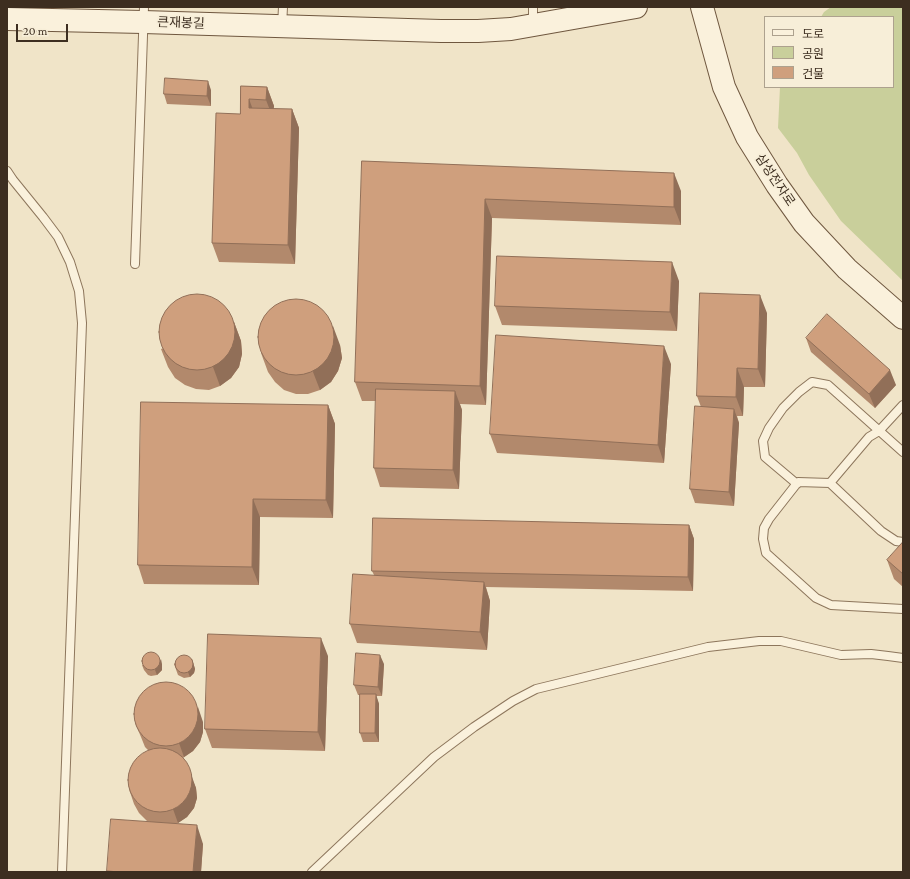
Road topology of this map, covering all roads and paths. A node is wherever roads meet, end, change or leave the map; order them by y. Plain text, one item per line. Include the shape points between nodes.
1 (636, 7) edge
2 (702, 7) edge
3 (143, 15) edge
4 (533, 16) edge
5 (283, 17) edge
6 (7, 19) edge
7 (7, 171) edge
8 (135, 264) dead end
9 (903, 318) edge
10 (903, 405) edge
11 (879, 432) junction
12 (903, 452) edge
13 (830, 483) junction
14 (797, 484) junction
15 (903, 542) edge
16 (903, 609) edge
17 (903, 658) edge
18 (62, 872) edge
19 (312, 872) edge

1 - 4 street, 큰재봉길
2 - 9 street, 삼성전자로 via 724,87 747,137 777,185 804,223 847,268
3 - 5 street, 큰재봉길
3 - 6 street, 큰재봉길
3 - 8 lane
4 - 5 street, 큰재봉길 via 512,29 478,31 441,31
7 - 18 lane via 58,237 70,262 79,291 82,323
10 - 11 lane
11 - 12 lane
11 - 13 lane via 869,437
11 - 14 lane via 828,385 812,382 783,408 763,441 765,456
13 - 14 lane
13 - 15 lane via 881,531 896,541
14 - 16 lane via 768,519 763,539 766,553 816,598 831,605
17 - 19 lane via 871,654 841,655 781,641 759,641 708,647 536,689 474,727 434,757

